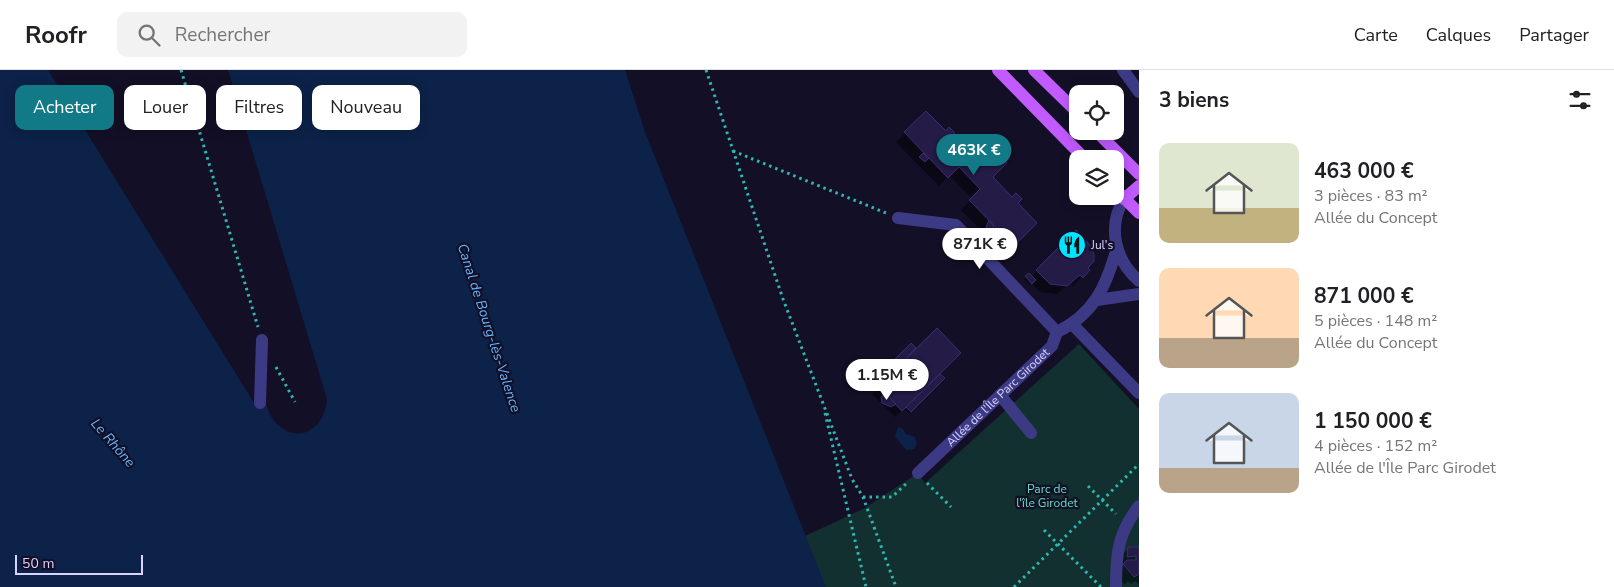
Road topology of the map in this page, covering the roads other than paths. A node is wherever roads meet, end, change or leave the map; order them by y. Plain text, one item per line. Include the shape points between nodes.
1 (998, 70) edge
2 (1034, 70) edge
3 (1123, 70) edge
4 (1139, 92) edge
5 (1069, 104) edge
6 (1105, 140) edge
7 (1076, 150) edge
8 (1139, 174) edge
9 (1139, 186) edge
10 (1124, 199) joint
11 (1120, 205) edge
12 (1139, 213) edge
13 (898, 218) road end
14 (1117, 248) junction
15 (1139, 281) edge
16 (1139, 294) edge
17 (1097, 300) junction
18 (1072, 324) junction
19 (1057, 332) junction
20 (262, 340) road end
21 (1139, 393) edge
22 (1000, 395) junction
23 (260, 403) dead end
24 (1031, 433) dead end
25 (918, 473) road end
26 (1139, 506) edge
27 (1116, 587) edge

1 - 7 main road
2 - 5 main road
3 - 4 street
6 - 8 main road
9 - 10 main road
10 - 12 main road
11 - 14 street via 1114,220
13 - 19 street via 956,225
14 - 15 street via 1130,273
14 - 17 street
16 - 17 street
17 - 18 street
18 - 19 street
18 - 21 street
19 - 22 street, Allée de l'Île Parc Girodet via 1052,346
20 - 23 street
22 - 24 street
22 - 25 street, Allée de l'Île Parc Girodet
26 - 27 street via 1126,522 1116,554

